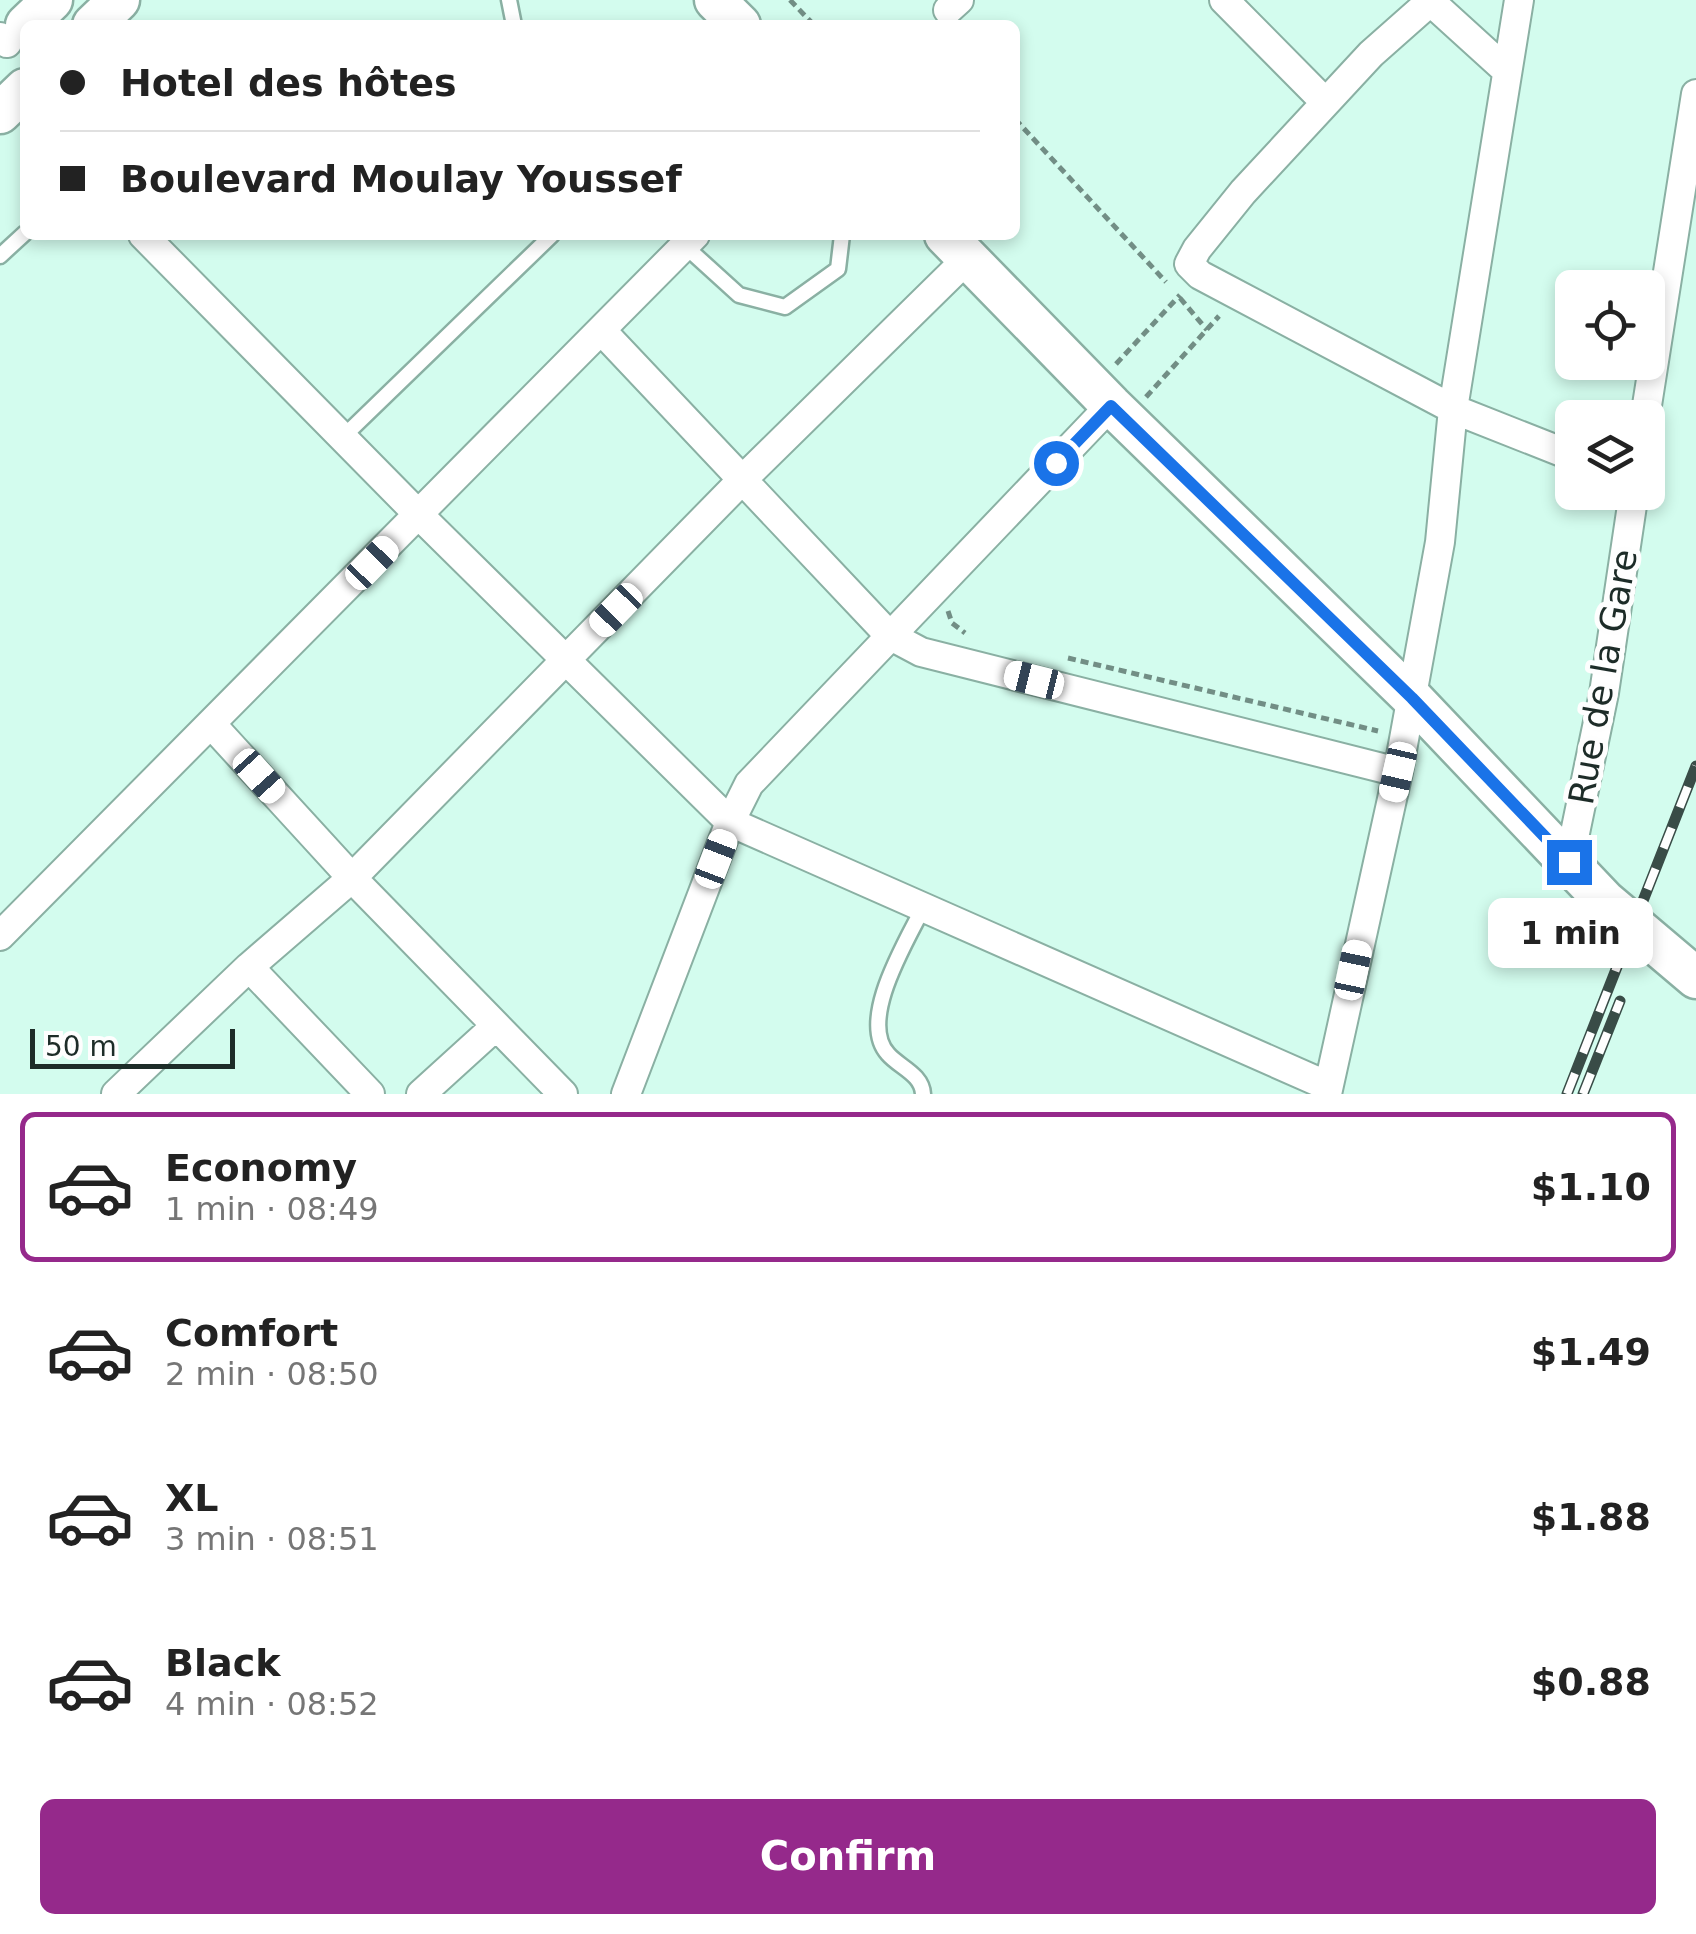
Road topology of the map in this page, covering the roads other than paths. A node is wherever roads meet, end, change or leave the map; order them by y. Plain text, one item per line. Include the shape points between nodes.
1 (52, 0) edge
2 (119, 0) edge
3 (715, 0) edge
4 (1224, 0) edge
5 (1519, 0) edge
6 (1431, 1) edge
7 (30, 20) edge
8 (98, 20) edge
9 (735, 20) edge
10 (1507, 71) junction
11 (1696, 94) edge
12 (1325, 102) junction
13 (20, 238) edge
14 (147, 240) edge
15 (547, 240) edge
16 (690, 240) edge
17 (841, 240) edge
18 (956, 247) edge
19 (0, 256) edge
20 (601, 330) junction
21 (1649, 400) edge
22 (1454, 409) junction
23 (1118, 412) junction
24 (342, 438) junction
25 (1555, 449) edge
26 (742, 480) junction
27 (1631, 510) edge
28 (419, 515) junction
29 (889, 635) junction
30 (566, 662) junction
31 (1412, 698) junction
32 (212, 725) junction
33 (1385, 769) junction
34 (730, 822) junction
35 (1569, 862) junction
36 (352, 878) junction
37 (924, 906) junction
38 (0, 936) edge
39 (249, 967) junction
40 (1696, 978) edge
41 (496, 1026) junction
42 (1328, 1090) edge
43 (116, 1094) edge
44 (370, 1094) edge
45 (421, 1094) edge
46 (563, 1094) edge
47 (626, 1094) edge
48 (923, 1094) edge

1 - 7 main road
2 - 8 main road
3 - 9 main road
4 - 12 street
5 - 10 street
6 - 10 street
6 - 12 street
10 - 22 street
11 - 21 street
12 - 22 street via 1242,192 1190,264
13 - 19 lane
14 - 24 street
15 - 24 lane
16 - 17 lane via 739,295 785,307 838,269
16 - 20 street
18 - 23 main road
18 - 26 street
20 - 26 street
20 - 28 street
22 - 25 street
22 - 31 street via 1440,542
23 - 29 street
23 - 31 main road
24 - 28 street
26 - 29 street
26 - 30 street
27 - 35 street, Rue de la Gare via 1604,693
28 - 30 street
28 - 32 street
29 - 33 street via 921,652
29 - 34 street via 750,784
30 - 34 street
30 - 36 street
31 - 33 street
31 - 35 main road
32 - 36 street
32 - 38 street
33 - 42 street
34 - 37 street
34 - 47 street
35 - 40 main road
36 - 39 street
36 - 41 street
37 - 42 street
37 - 48 lane via 886,981 878,1025 887,1054 912,1073
39 - 43 street
39 - 44 street
41 - 45 street
41 - 46 street

